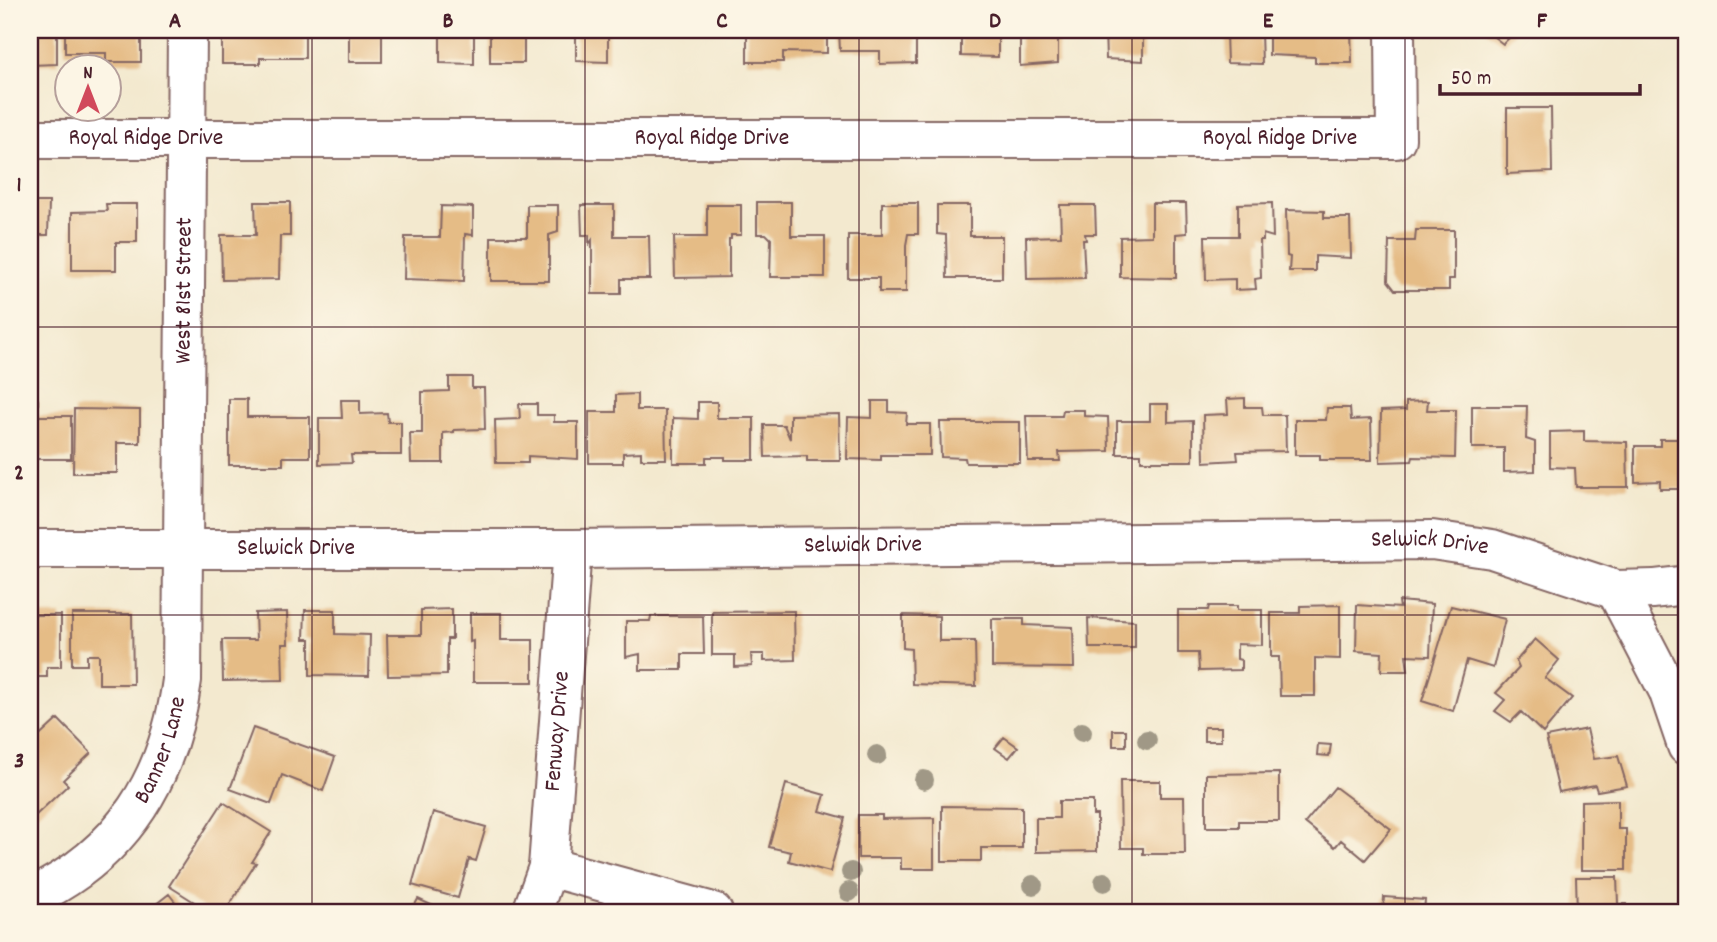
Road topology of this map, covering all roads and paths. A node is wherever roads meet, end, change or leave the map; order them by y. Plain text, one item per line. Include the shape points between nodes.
1 (187, 30) edge
2 (1395, 30) edge
3 (187, 138) junction
4 (30, 139) edge
5 (30, 549) edge
6 (183, 549) junction
7 (572, 549) junction
8 (1687, 585) edge
9 (1616, 590) junction
10 (1687, 746) edge
11 (548, 867) junction
12 (30, 898) edge
13 (532, 912) edge
14 (713, 912) edge

1 - 3 street, West 81st Street
2 - 3 street, Royal Ridge Drive via 1396,138
3 - 4 street, Royal Ridge Drive
3 - 6 street, West 81st Street
5 - 6 street, Selwick Drive
6 - 7 street, Selwick Drive
6 - 12 street, Banner Lane via 182,680 177,716 158,771 136,811 115,836 71,874
7 - 9 street, Selwick Drive via 1432,540 1492,549
7 - 11 street, Fenway Drive
8 - 9 street, Selwick Drive
9 - 10 street via 1668,690
11 - 13 street, Fenway Drive
11 - 14 street

